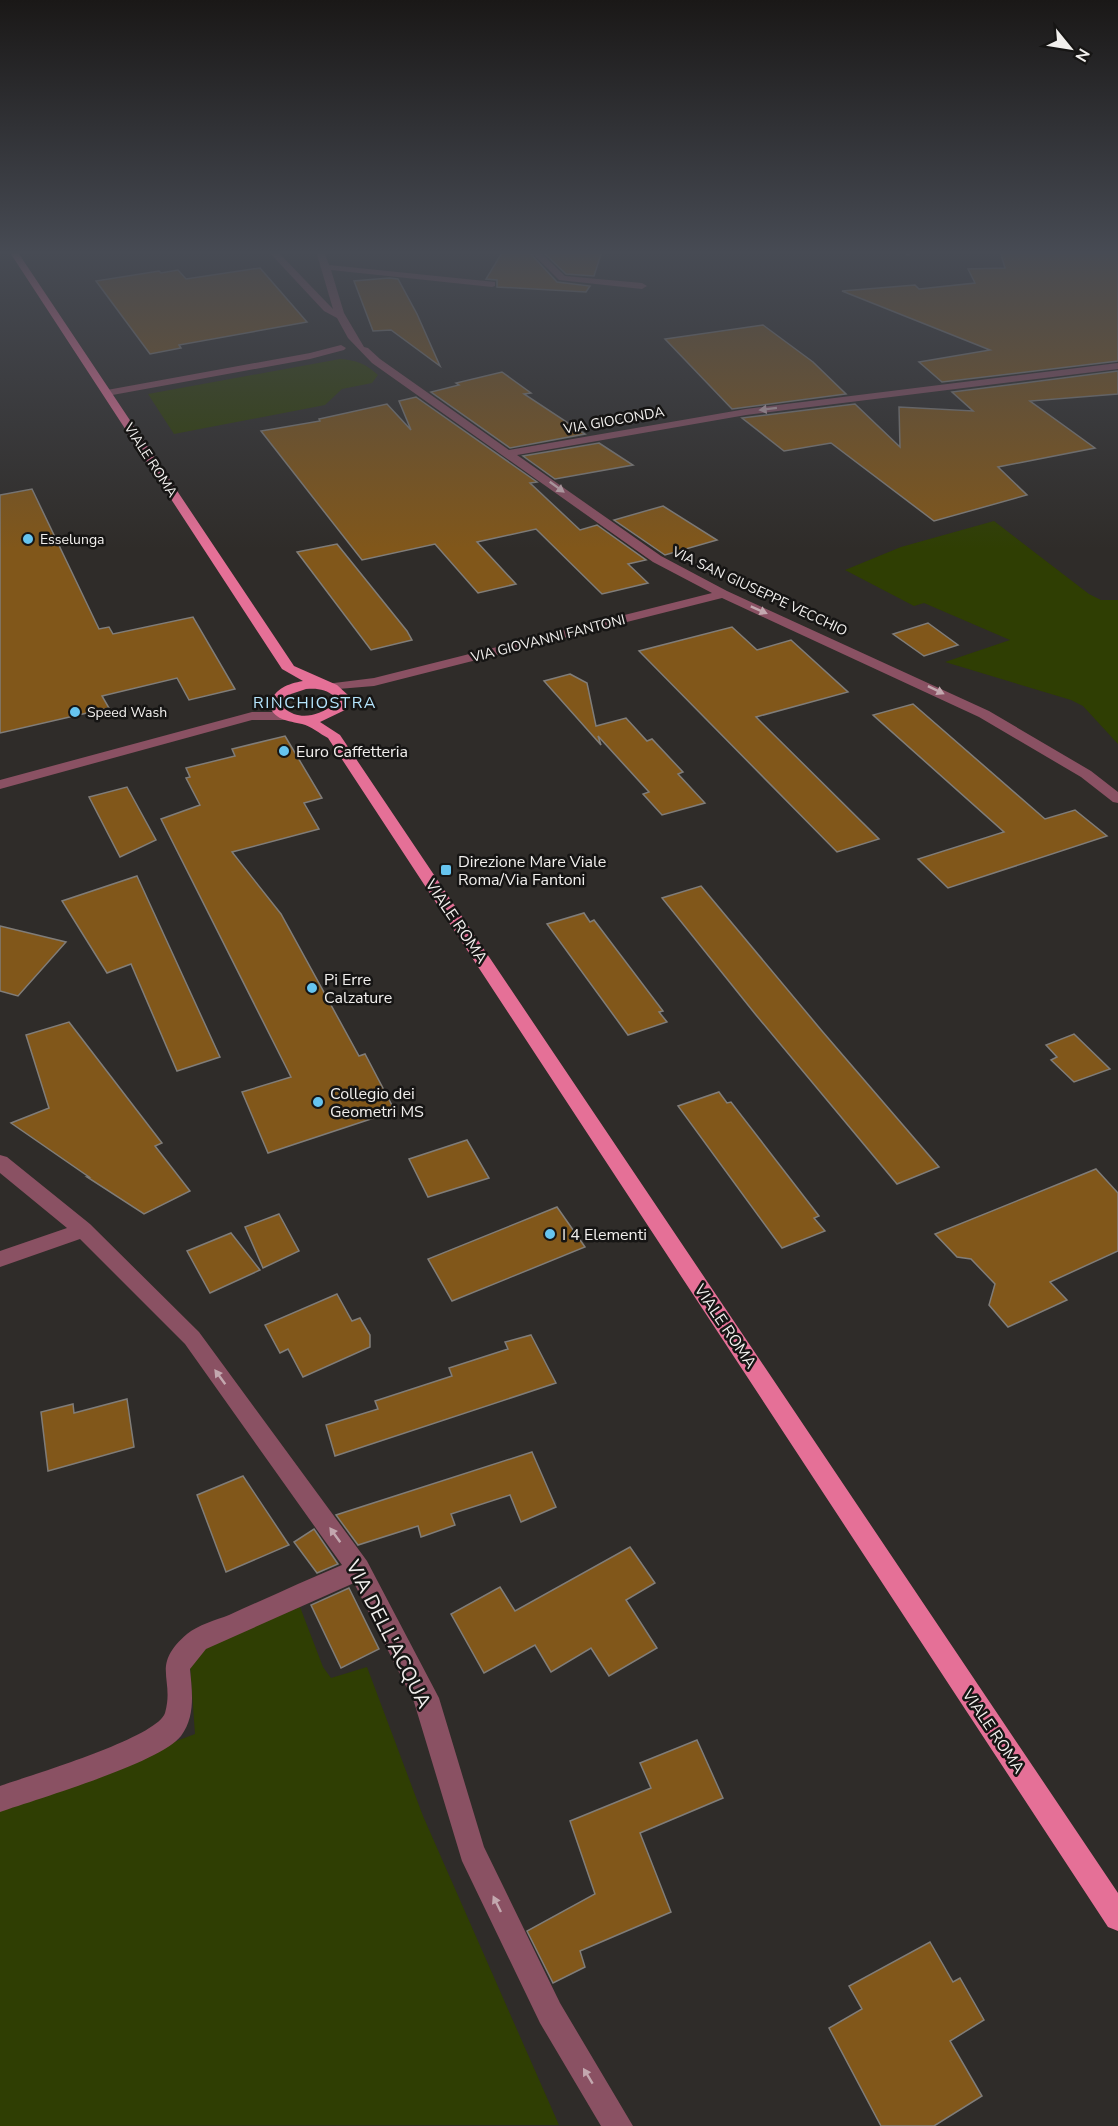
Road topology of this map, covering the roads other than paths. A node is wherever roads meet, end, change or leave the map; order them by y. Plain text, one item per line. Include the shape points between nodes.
1 (79, 350) edge
2 (345, 350) edge
3 (354, 350) edge
4 (1118, 366) edge
5 (107, 393) junction
6 (509, 453) junction
7 (723, 594) junction
8 (289, 669) junction
9 (374, 682) junction
10 (326, 686) junction
11 (280, 696) junction
12 (337, 707) junction
13 (252, 716) junction
14 (286, 716) junction
15 (306, 720) junction
16 (333, 735) junction
17 (0, 785) edge
18 (1118, 799) edge
19 (0, 1162) edge
20 (83, 1230) junction
21 (0, 1259) edge
22 (359, 1569) junction
23 (0, 1799) edge
24 (1118, 1917) edge
25 (618, 2126) edge

1 - 5 main road, VIALE ROMA
2 - 5 street, VIA SAN GIUSEPPE VECCHIO
3 - 6 street, VIA SAN GIUSEPPE VECCHIO
4 -> 6 street, VIA GIOCONDA via 746,412
5 - 8 main road, VIALE ROMA
6 -> 7 street, VIA SAN GIUSEPPE VECCHIO via 657,559
7 - 9 street, VIA GIOVANNI FANTONI
7 -> 18 street, VIA SAN GIUSEPPE VECCHIO via 984,714 1086,774
8 - 10 main road
8 - 11 main road
9 - 10 street, VIA GIOVANNI FANTONI
9 - 12 street, VIA GIOVANNI FANTONI
10 - 11 main road via 301,685
10 - 12 main road via 342,696
11 - 13 street
11 - 14 main road via 277,709
12 - 15 main road, VIALE ROMA
12 - 16 main road
13 - 14 street
13 - 17 street
14 - 15 main road, VIALE ROMA
15 - 16 main road, VIALE ROMA
16 - 24 main road, VIALE ROMA
19 - 20 street, VIA DELL'ACQUA
20 - 21 street
22 -> 20 street, VIA DELL'ACQUA via 192,1338
22 - 23 street via 198,1641 177,1665 179,1708 171,1729 147,1745
25 -> 22 street, VIA DELL'ACQUA via 550,2013 472,1851 426,1698

